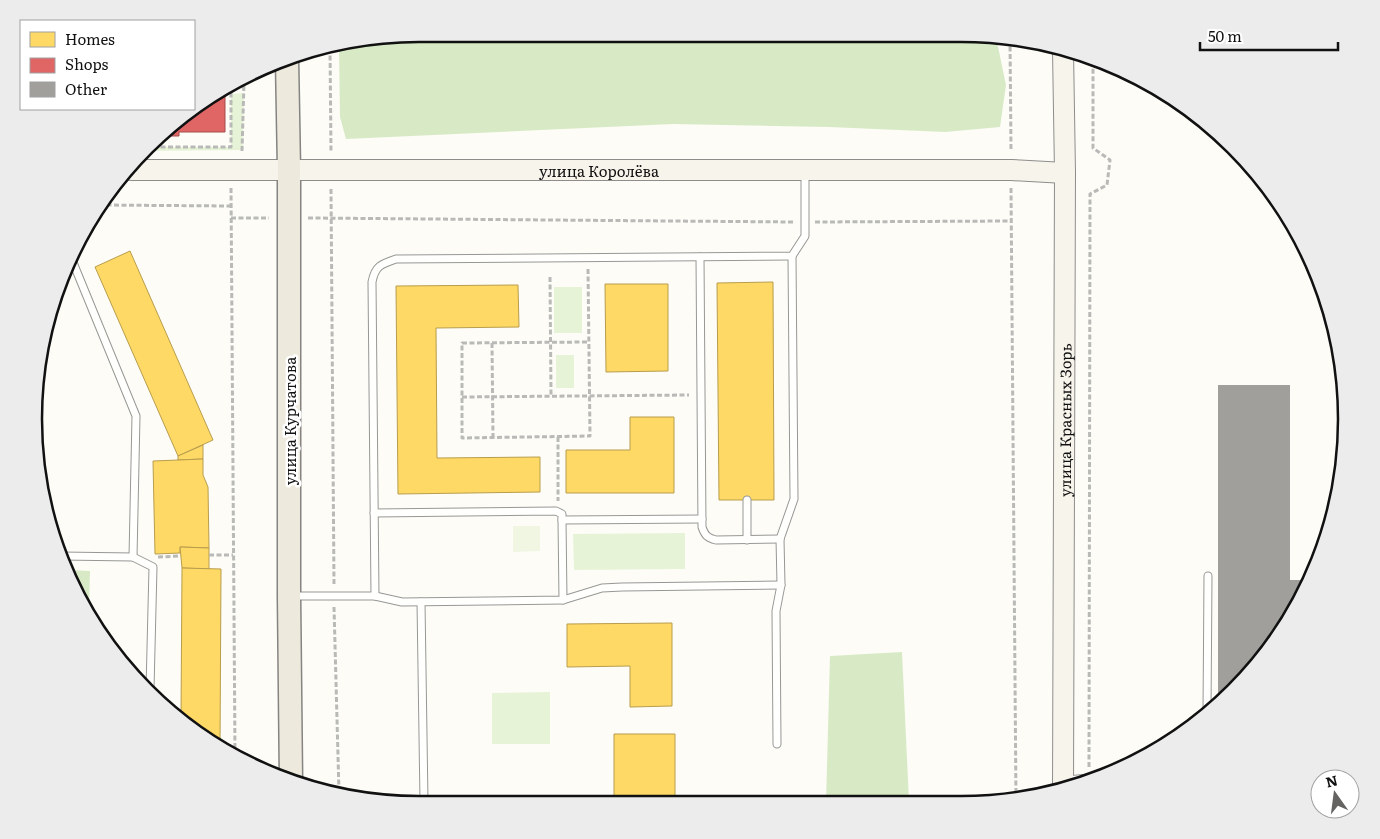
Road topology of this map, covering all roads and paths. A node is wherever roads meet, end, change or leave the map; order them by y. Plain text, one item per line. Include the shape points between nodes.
1 (1010, 46) edge
2 (330, 53) edge
3 (1063, 57) edge
4 (287, 67) edge
5 (1093, 67) edge
6 (244, 87) edge
7 (232, 92) edge
8 (159, 147) edge
9 (137, 170) edge
10 (237, 170) junction
11 (289, 170) junction
12 (331, 170) junction
13 (805, 170) junction
14 (1011, 170) junction
15 (1065, 173) junction
16 (109, 206) edge
17 (231, 206) junction
18 (331, 217) junction
19 (1010, 221) junction
20 (805, 222) junction
21 (792, 256) junction
22 (700, 257) junction
23 (588, 258) junction
24 (75, 267) edge
25 (550, 277) dead end
26 (551, 342) junction
27 (589, 342) junction
28 (492, 343) junction
29 (701, 395) junction
30 (551, 396) junction
31 (589, 396) junction
32 (462, 397) junction
33 (492, 397) junction
34 (493, 437) junction
35 (558, 437) junction
36 (747, 500) dead end
37 (556, 511) junction
38 (374, 513) junction
39 (702, 519) junction
40 (562, 520) junction
41 (780, 539) junction
42 (747, 540) junction
43 (209, 555) dead end
44 (232, 555) junction
45 (68, 556) edge
46 (133, 557) junction
47 (1208, 576) dead end
48 (781, 585) junction
49 (289, 596) junction
50 (334, 596) junction
51 (375, 596) junction
52 (563, 600) junction
53 (421, 602) junction
54 (150, 683) edge
55 (1207, 705) edge
56 (777, 744) dead end
57 (235, 748) edge
58 (288, 773) edge
59 (1090, 773) edge
60 (1063, 782) edge
61 (339, 788) edge
62 (1016, 792) edge
63 (424, 796) edge

1 - 14 path
2 - 12 path
3 - 15 street, улица Красных Зорь
4 - 11 main road, улица Курчатова
5 - 59 path via 1093,148 1110,160 1107,185 1090,194
6 - 10 path via 243,150
7 - 8 path via 231,147
9 - 10 street, улица Королёва
10 - 11 street, улица Королёва
10 - 17 path via 230,189
11 - 12 street, улица Королёва
11 - 49 main road, улица Курчатова
12 - 13 street, улица Королёва
12 - 18 path
13 - 14 street, улица Королёва
13 - 20 lane
14 - 15 street, улица Королёва
14 - 19 path
15 - 60 street, улица Красных Зорь
16 - 17 path
17 - 44 path
18 - 20 path
18 - 50 path
19 - 20 path
19 - 62 path
20 - 21 lane via 805,236
21 - 22 lane
21 - 41 lane via 794,500
22 - 23 lane
22 - 29 lane
23 - 27 path
23 - 38 lane via 396,259 382,264 374,272
24 - 46 lane via 136,416
25 - 26 path
26 - 27 path
26 - 28 path
26 - 30 path
27 - 31 path
28 - 32 path via 462,343
28 - 33 path
29 - 31 path
29 - 39 lane
30 - 31 path
30 - 33 path
31 - 35 path via 590,436
32 - 33 path
32 - 34 path via 462,438
33 - 34 path
34 - 35 path
35 - 37 path
36 - 42 lane
37 - 38 lane
37 - 40 lane via 562,514
38 - 51 lane
39 - 40 lane
39 - 42 lane via 704,534 709,538
40 - 52 lane
41 - 42 lane
41 - 48 lane
43 - 44 path
44 - 57 path
45 - 46 lane
46 - 54 lane via 153,567
47 - 55 lane
48 - 52 lane via 602,588
48 - 56 lane via 776,611
49 - 50 lane
49 - 58 main road, улица Курчатова
50 - 51 lane
50 - 61 path
51 - 53 lane
52 - 53 lane
53 - 63 lane

